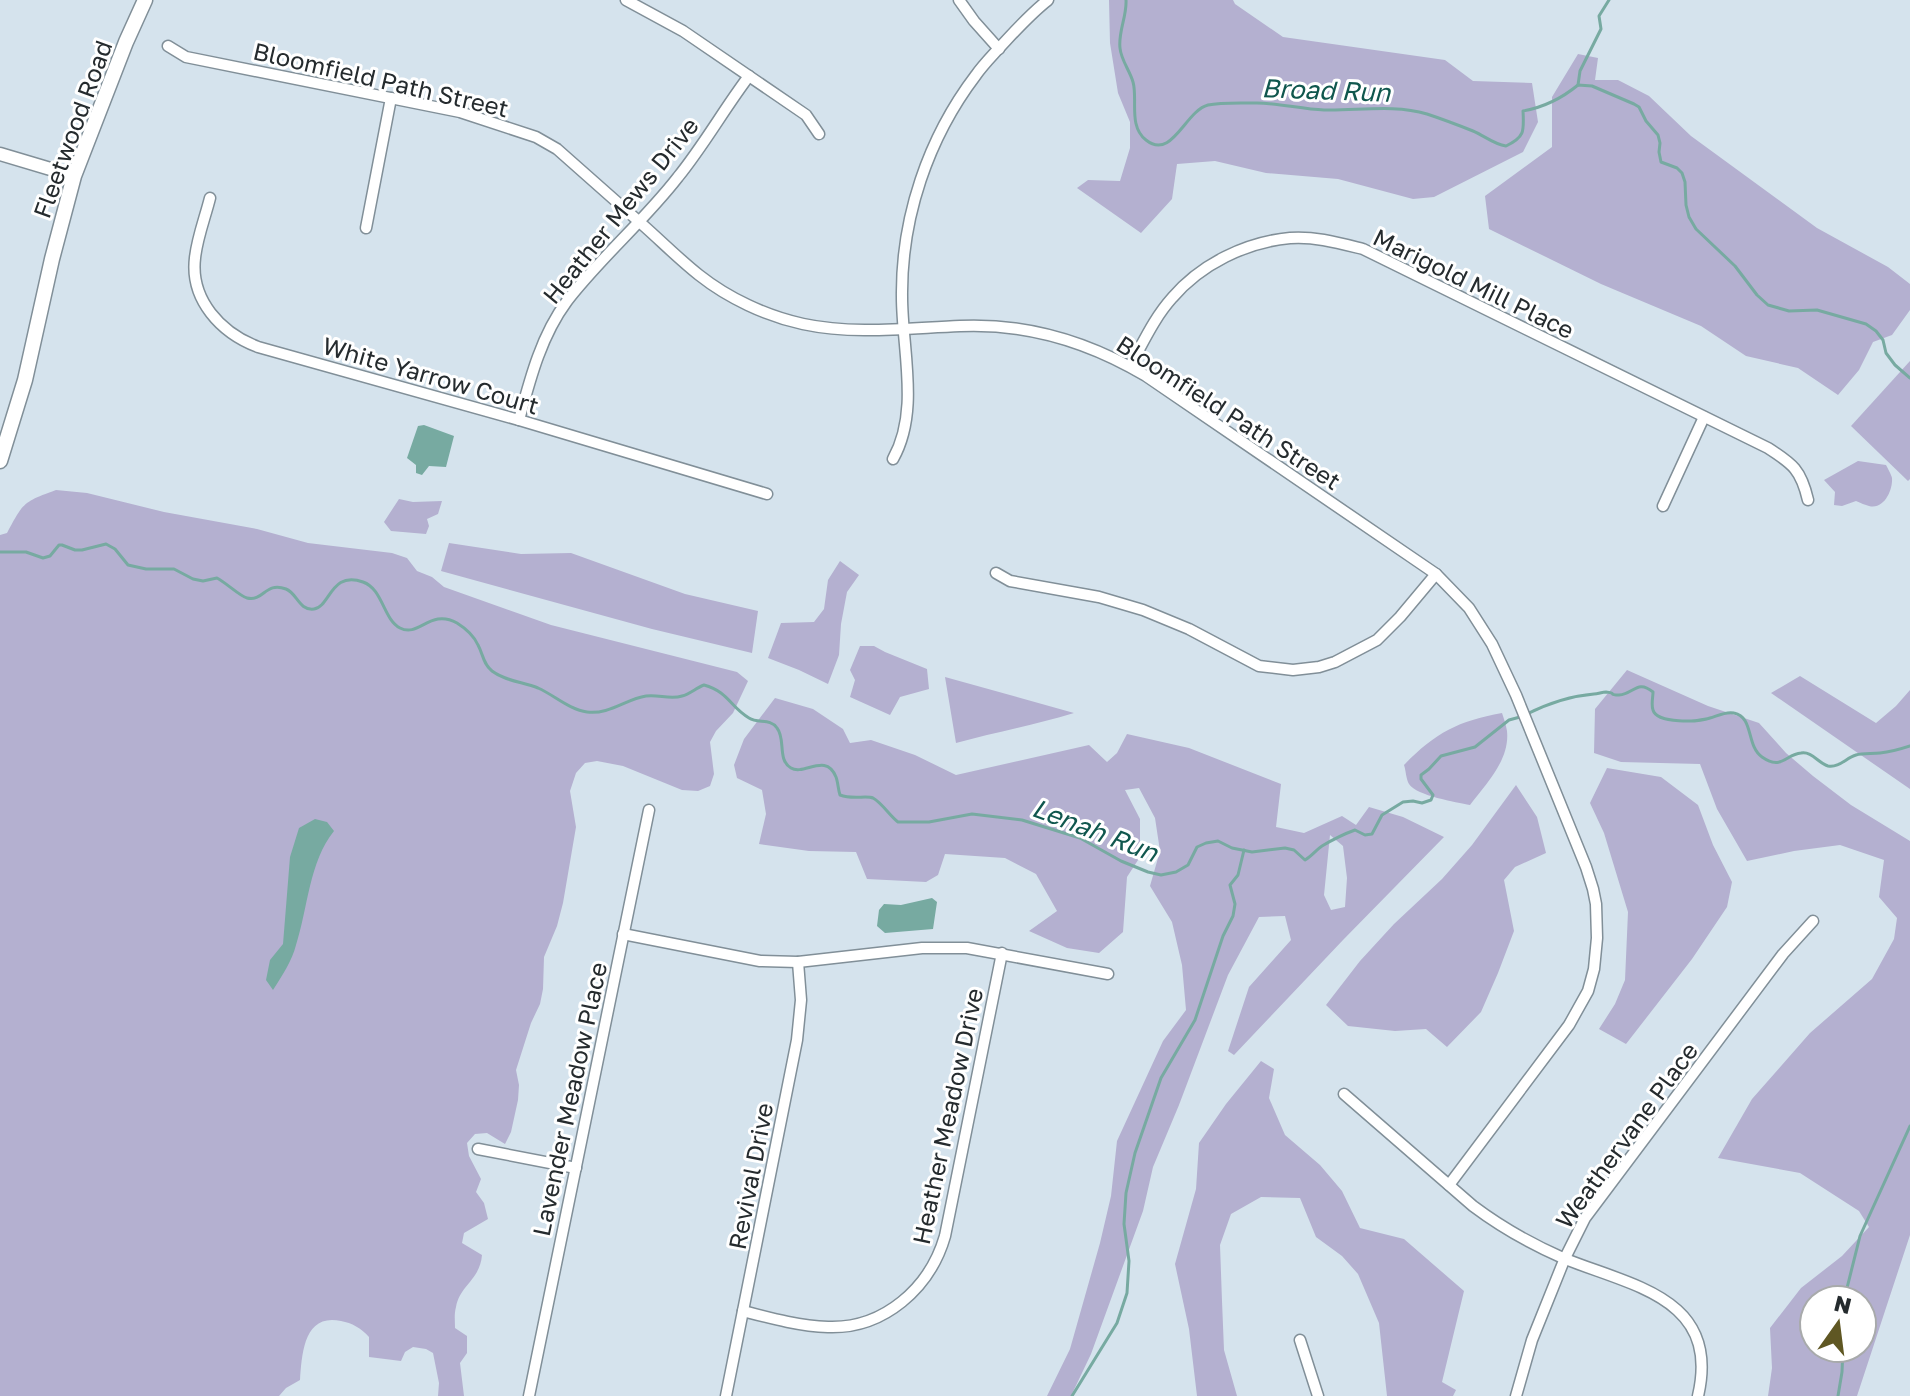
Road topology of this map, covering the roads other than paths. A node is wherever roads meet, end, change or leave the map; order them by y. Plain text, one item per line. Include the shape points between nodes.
1 (145, 0) edge
2 (626, 0) edge
3 (959, 0) edge
4 (1048, 0) edge
5 (168, 46) dead end
6 (999, 49) junction
7 (749, 76) junction
8 (391, 98) junction
9 (819, 134) dead end
10 (0, 154) edge
11 (74, 176) junction
12 (210, 198) dead end
13 (640, 223) junction
14 (366, 228) dead end
15 (903, 329) junction
16 (1130, 366) junction
17 (1704, 417) junction
18 (519, 420) junction
19 (893, 459) dead end
20 (0, 461) edge
21 (767, 494) dead end
22 (1808, 500) dead end
23 (1663, 506) dead end
24 (996, 573) dead end
25 (1436, 574) junction
26 (649, 810) dead end
27 (1813, 921) dead end
28 (623, 934) junction
29 (1002, 953) junction
30 (798, 962) junction
31 (1108, 974) dead end
32 (1344, 1094) dead end
33 (478, 1149) dead end
34 (576, 1168) junction
35 (1449, 1185) junction
36 (1565, 1258) junction
37 (743, 1311) junction
38 (1300, 1340) dead end
39 (529, 1396) edge
40 (726, 1396) edge
41 (1318, 1396) edge
42 (1516, 1396) edge
43 (1698, 1396) edge

1 - 11 main road, Fleetwood Road
2 - 7 street
3 - 6 street
4 - 6 street
5 - 8 street, Bloomfield Path Street via 186,57
6 - 15 street via 952,109 918,187 906,240
7 - 9 street via 806,115
7 - 13 street, Heather Mews Drive
8 - 13 street, Bloomfield Path Street via 460,112 536,137 557,149
8 - 14 street
10 - 11 street
11 - 20 main road, Fleetwood Road
12 - 18 street, White Yarrow Court via 194,259 195,278 206,308 225,329 258,347
13 - 15 street, Bloomfield Path Street via 699,276 756,308 831,328
13 - 18 street, Heather Mews Drive via 567,302 544,340
15 - 16 street, Bloomfield Path Street via 1029,330 1072,341
15 - 19 street via 906,422
16 - 17 street, Marigold Mill Place via 1173,296 1204,270 1254,245 1309,238 1363,249
16 - 25 street, Bloomfield Path Street
17 - 22 street, Marigold Mill Place via 1784,458 1797,470
17 - 23 street
18 - 21 street, White Yarrow Court
24 - 25 street via 1010,581 1123,603 1189,629 1259,666 1293,670 1335,662 1377,640
25 - 35 street, Bloomfield Path Street via 1480,624 1516,695 1586,867 1596,904 1597,938 1588,991 1569,1025
26 - 28 street, Lavender Meadow Place
27 - 36 street, Weathervane Place via 1585,1218
28 - 30 street via 748,959
28 - 34 street, Lavender Meadow Place
29 - 30 street via 922,948
29 - 31 street
29 - 37 street, Heather Meadow Drive via 945,1236 924,1280 891,1310 848,1325 814,1326
30 - 37 street, Revival Drive via 799,1030
32 - 35 street
33 - 34 street
34 - 39 street, Lavender Meadow Place
35 - 36 street via 1495,1223
36 - 42 street, Weathervane Place
36 - 43 street via 1652,1292 1676,1308 1689,1322 1700,1351
37 - 40 street, Revival Drive
38 - 41 street

